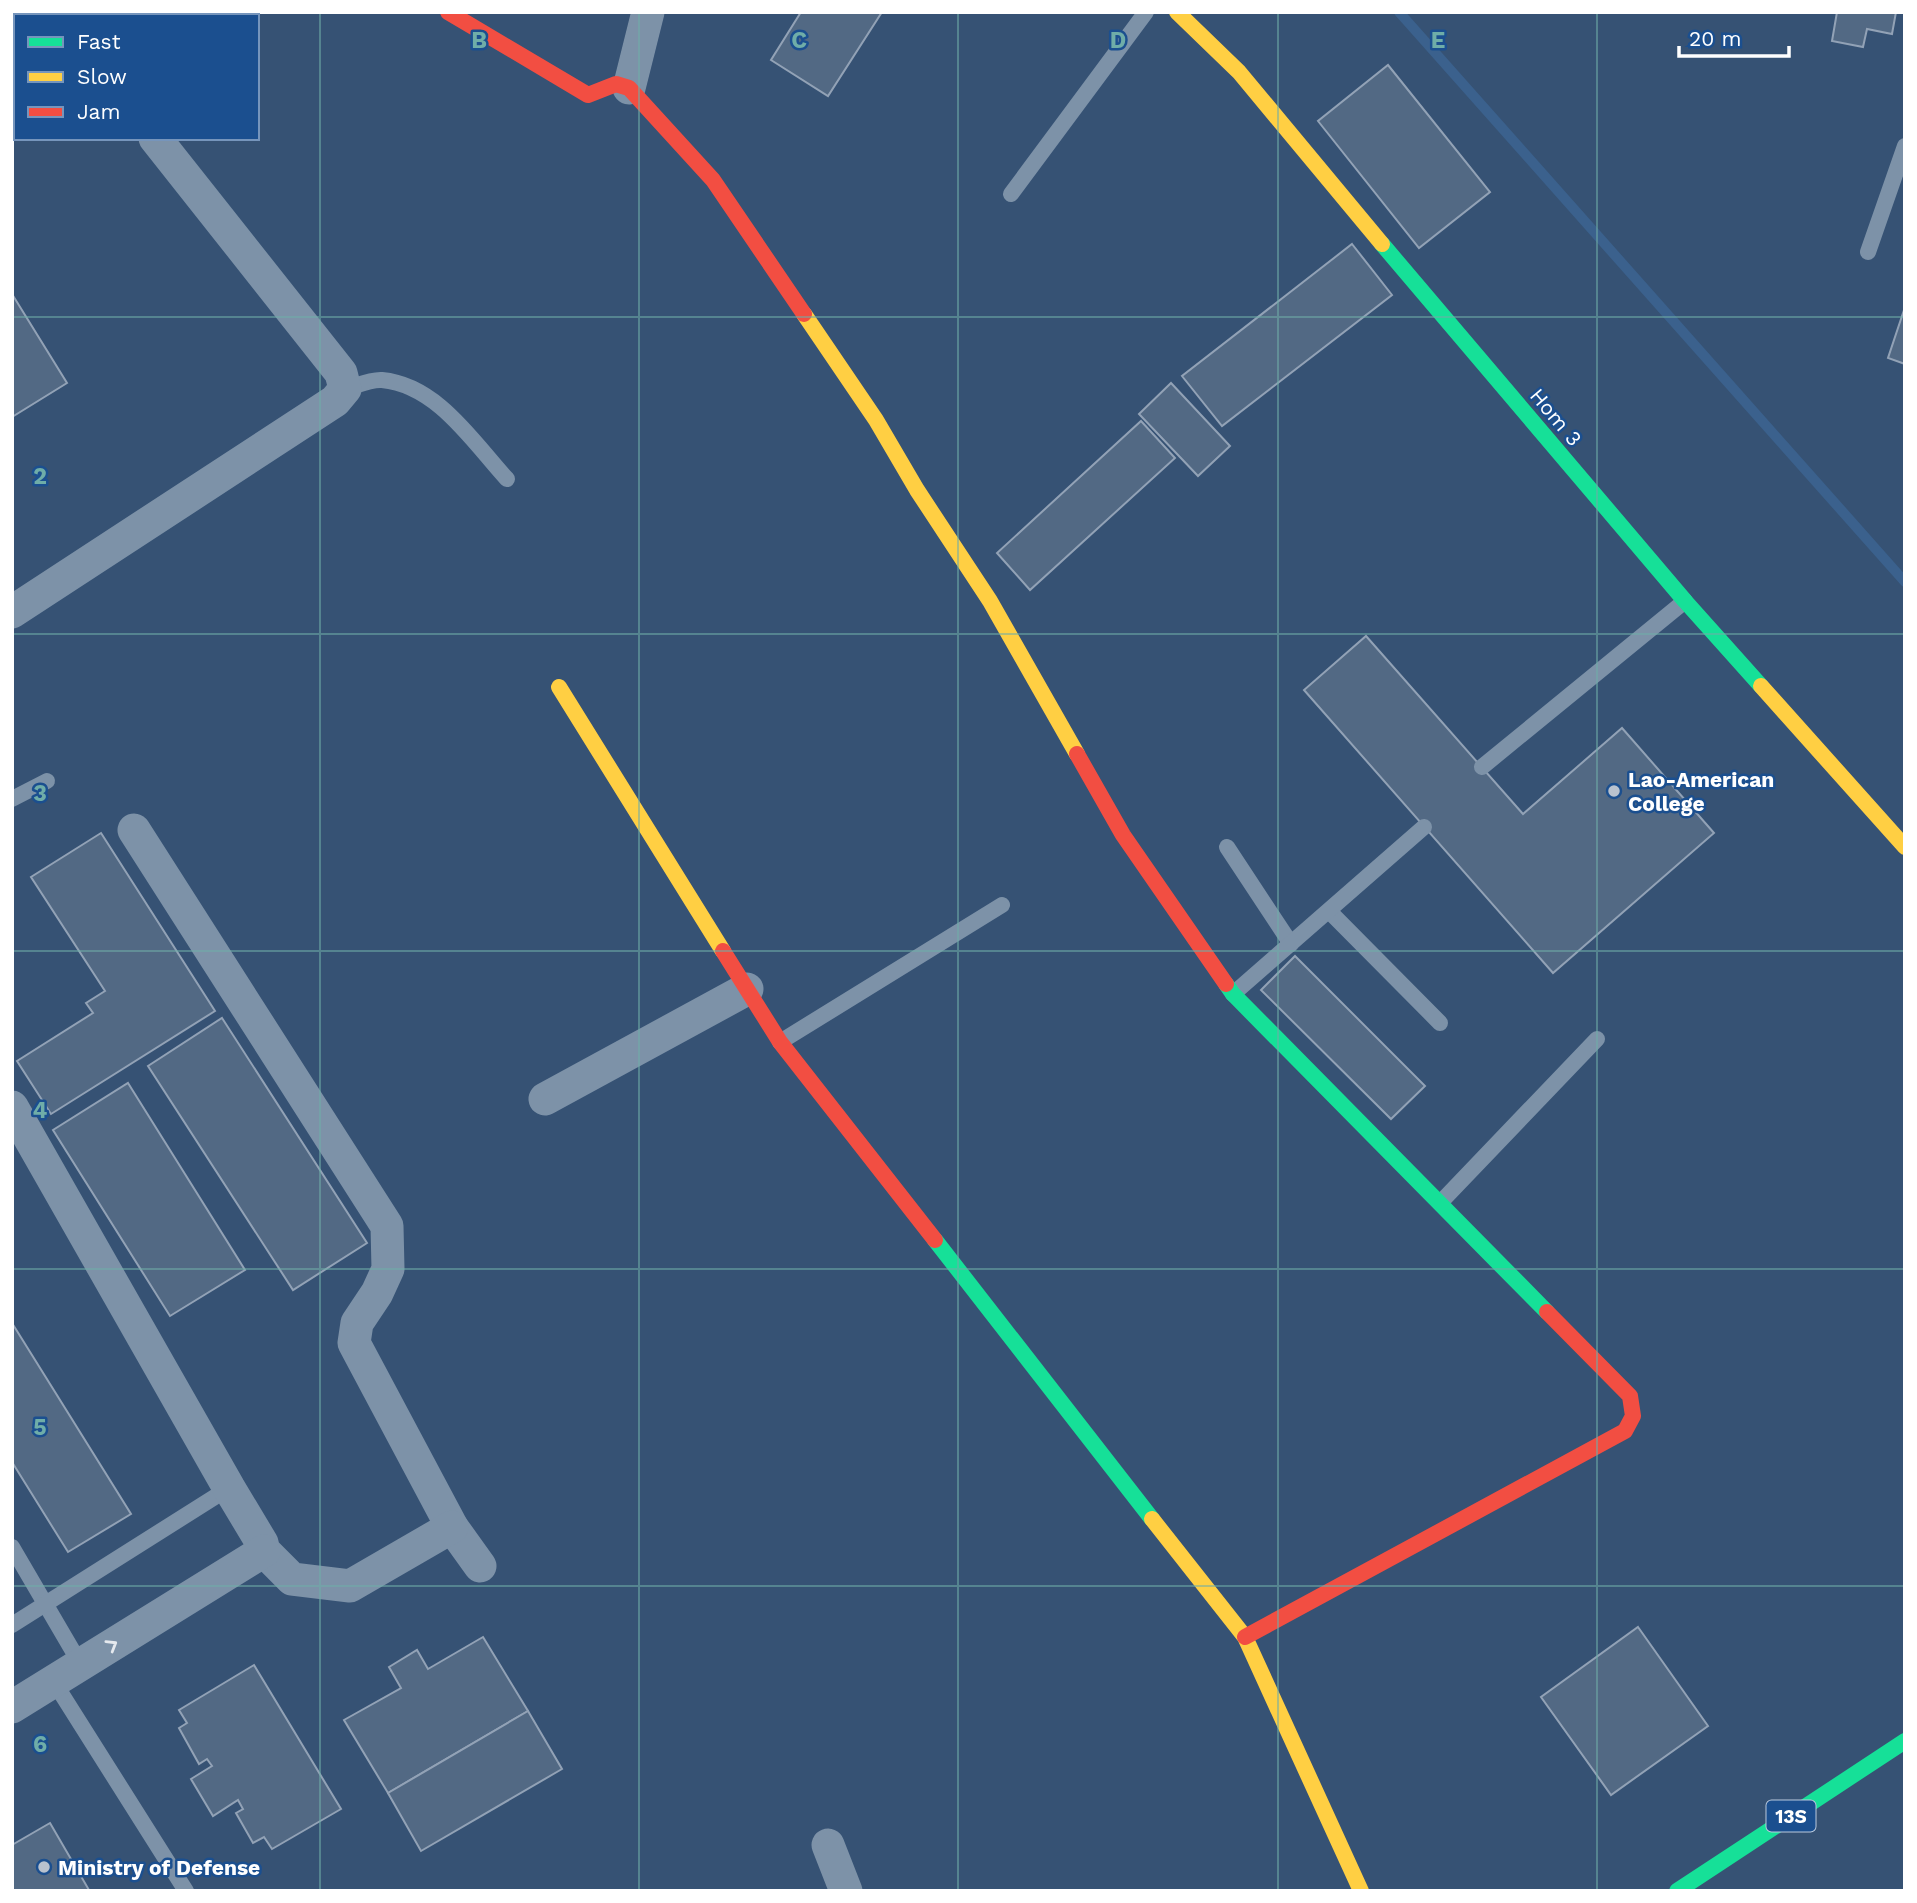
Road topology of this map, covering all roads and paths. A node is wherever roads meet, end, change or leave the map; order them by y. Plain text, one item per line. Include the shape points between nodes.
1 (448, 12) edge
2 (648, 12) edge
3 (1146, 12) edge
4 (1177, 12) edge
5 (629, 88) junction
6 (157, 140) edge
7 (1905, 146) edge
8 (1011, 194) dead end
9 (1868, 252) dead end
10 (345, 388) junction
11 (507, 479) dead end
12 (1685, 601) junction
13 (12, 612) edge
14 (559, 687) dead end
15 (1482, 767) dead end
16 (47, 781) dead end
17 (12, 799) edge
18 (1424, 827) dead end
19 (134, 830) dead end
20 (1227, 847) dead end
21 (1905, 847) edge
22 (1002, 905) dead end
23 (1329, 911) junction
24 (1291, 944) junction
25 (747, 989) junction
26 (1233, 994) junction
27 (1440, 1023) dead end
28 (1597, 1039) dead end
29 (780, 1042) junction
30 (545, 1099) dead end
31 (12, 1107) edge
32 (1440, 1203) junction
33 (229, 1488) junction
34 (452, 1527) junction
35 (12, 1547) edge
36 (264, 1550) junction
37 (481, 1566) dead end
38 (44, 1605) junction
39 (12, 1625) edge
40 (1245, 1637) junction
41 (68, 1673) junction
42 (12, 1707) edge
43 (1905, 1741) edge
44 (828, 1845) dead end
45 (186, 1891) edge
46 (846, 1891) edge
47 (1361, 1891) edge
48 (1677, 1891) edge

1 - 5 main road via 589,95 617,84
2 - 5 street
3 - 8 lane
4 - 12 main road, Hom 3 via 1239,72
5 - 26 main road via 713,180 869,409 990,601 1123,835
6 - 10 street via 341,373
7 - 9 lane
10 - 11 lane via 380,379 409,387 439,404
10 - 13 street via 335,401
12 - 15 lane
12 - 21 main road, Hom 3
14 - 25 main road
16 - 17 lane
18 - 23 lane
19 - 34 street via 387,1226 388,1269 357,1323 354,1343
20 - 24 lane
22 - 29 lane
23 - 24 lane
23 - 27 lane
24 - 26 lane
25 - 29 main road
25 - 30 street
26 - 32 main road
28 - 32 lane
29 - 40 main road
31 - 33 street
32 - 40 main road via 1630,1396 1633,1416 1625,1431
33 - 36 street
33 - 38 lane
34 - 36 street via 351,1586 292,1579
34 - 37 street
35 - 38 lane
41 -> 36 street
38 - 39 lane
38 - 41 lane
40 - 47 main road
41 - 42 street
41 - 45 lane
43 - 48 main road, 13S
44 - 46 street

